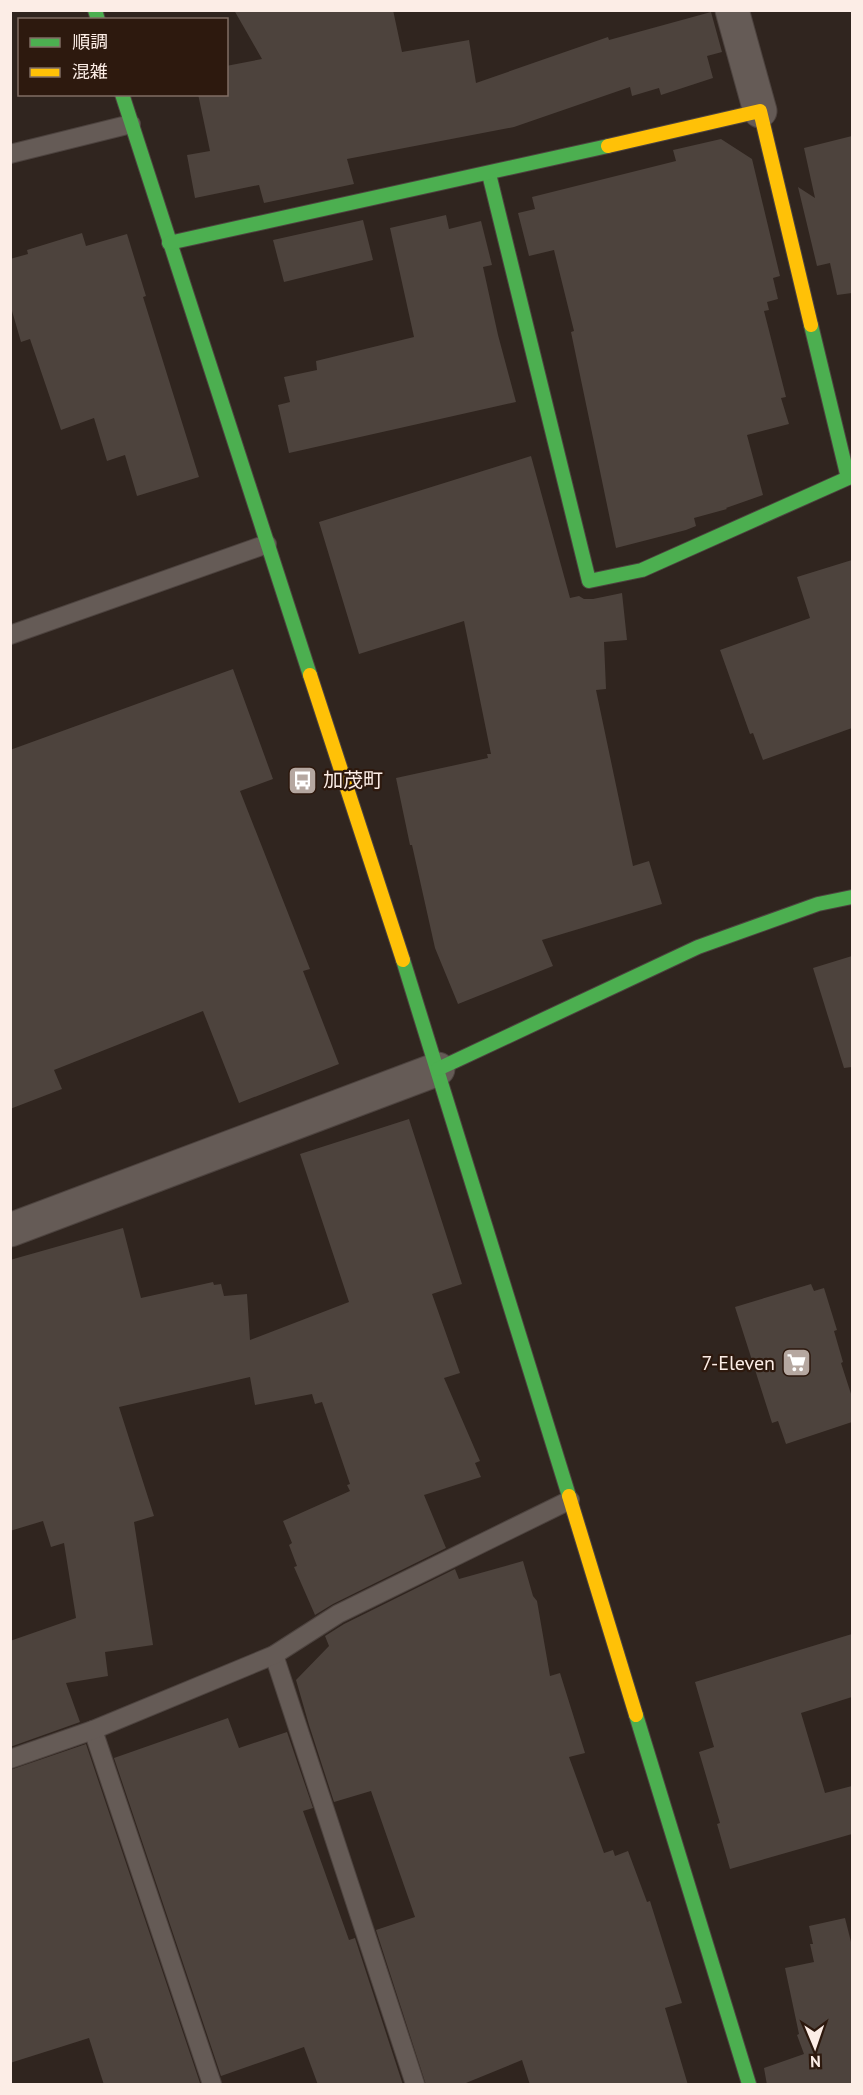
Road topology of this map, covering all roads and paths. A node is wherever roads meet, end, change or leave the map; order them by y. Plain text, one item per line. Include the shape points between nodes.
1 (732, 10) edge
2 (123, 96) edge
3 (760, 111) junction
4 (131, 124) junction
5 (10, 154) edge
6 (489, 174) junction
7 (169, 243) junction
8 (267, 544) junction
9 (10, 635) edge
10 (852, 897) edge
11 (438, 1069) junction
12 (10, 1230) edge
13 (570, 1500) junction
14 (274, 1655) junction
15 (93, 1730) junction
16 (10, 1759) edge
17 (212, 2085) edge
18 (415, 2085) edge
19 (748, 2085) edge

1 - 3 street
2 - 4 street
3 - 6 street
3 - 6 street via 848,478 642,570 589,581
4 - 5 lane
4 - 7 street
6 - 7 street
7 - 8 street
8 - 9 lane
8 - 11 street
10 - 11 street via 818,904 698,947
11 - 12 street
11 - 13 street
13 - 14 lane via 338,1614
13 - 19 street
14 - 15 lane
14 - 18 lane
15 - 16 lane
15 - 17 lane

